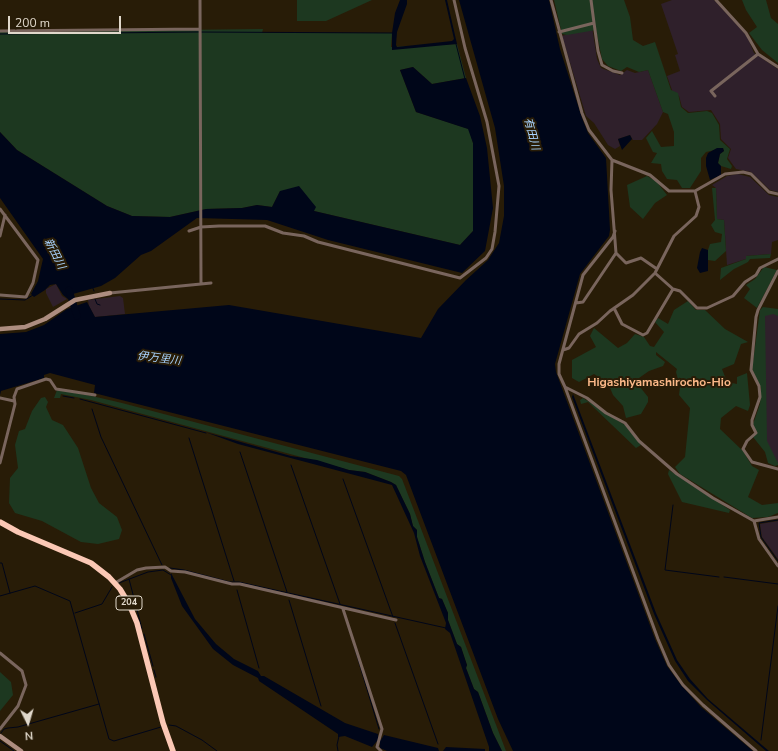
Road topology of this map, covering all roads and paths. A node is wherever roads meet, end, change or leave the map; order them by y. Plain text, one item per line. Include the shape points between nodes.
1 (200, 0) edge
2 (454, 0) edge
3 (551, 0) edge
4 (591, 0) edge
5 (716, 0) edge
6 (594, 23) junction
7 (200, 29) junction
8 (0, 31) edge
9 (559, 32) junction
10 (758, 54) junction
11 (778, 67) edge
12 (622, 73) dead end
13 (715, 96) dead end
14 (612, 160) junction
15 (695, 191) junction
16 (778, 194) edge
17 (0, 209) edge
18 (5, 215) junction
19 (2, 222) edge
20 (201, 225) junction
21 (189, 231) dead end
22 (615, 231) junction
23 (0, 236) edge
24 (616, 253) junction
25 (778, 259) edge
26 (657, 269) junction
27 (778, 271) edge
28 (655, 273) junction
29 (211, 283) dead end
30 (201, 284) junction
31 (673, 289) junction
32 (110, 293) joint
33 (0, 295) edge
34 (576, 303) junction
35 (614, 308) junction
36 (0, 329) edge
37 (563, 350) junction
38 (565, 387) junction
39 (95, 395) dead end
40 (0, 398) edge
41 (14, 400) junction
42 (0, 463) edge
43 (778, 470) edge
44 (778, 517) edge
45 (754, 521) junction
46 (0, 522) edge
47 (778, 566) edge
48 (115, 583) junction
49 (343, 609) junction
50 (396, 620) dead end
51 (0, 653) edge
52 (0, 729) edge
53 (0, 736) edge
54 (21, 751) edge
55 (173, 751) edge
56 (380, 751) edge
57 (756, 751) edge

1 - 7 street
2 - 20 street via 487,122 499,186 496,232 492,249 486,258 460,278 265,226
3 - 9 street
4 - 6 street
5 - 10 street via 746,33
6 - 9 street
6 - 12 street via 602,65
7 - 8 street
7 - 20 street
9 - 14 street via 589,130
10 - 11 street
10 - 13 street via 711,91
14 - 15 street via 650,175 669,191
14 - 22 street via 611,190
15 - 16 street via 725,174 743,172 751,174 769,192
15 - 26 street via 699,207 696,216 674,236
17 - 18 street
18 - 19 street
18 - 33 street via 38,260 33,283 26,297
19 - 23 street
20 - 21 street
20 - 30 street
22 - 24 street
22 - 34 street via 583,275
24 - 26 street via 626,263 641,258
24 - 34 street via 583,302
25 - 31 street via 760,268 733,296 707,308 697,308 680,291
26 - 28 street
27 - 43 street via 758,310 751,370 759,386 760,397 752,420 756,433 747,440 743,449 752,462
28 - 31 street
28 - 35 street via 633,295
29 - 30 street
30 - 32 street
31 - 35 street via 647,333 643,335 622,324
32 - 36 street via 67,303 32,325
34 - 37 street
35 - 37 street via 579,334 569,348
37 - 38 street via 558,368
38 - 45 street via 625,423 639,441 677,474
38 - 57 street via 669,665 683,685 703,705
39 - 41 street via 56,389 50,380 46,379 17,389
40 - 41 street
41 - 42 street
44 - 45 street
45 - 47 street via 759,539
46 - 48 highway, 204 via 80,557 101,570
48 - 49 street via 146,568 159,566
48 - 55 highway, 204 via 129,604 137,623 163,723
49 - 50 street
49 - 56 street via 382,729 377,747
51 - 52 street via 22,671 26,685 18,706
53 - 54 street

